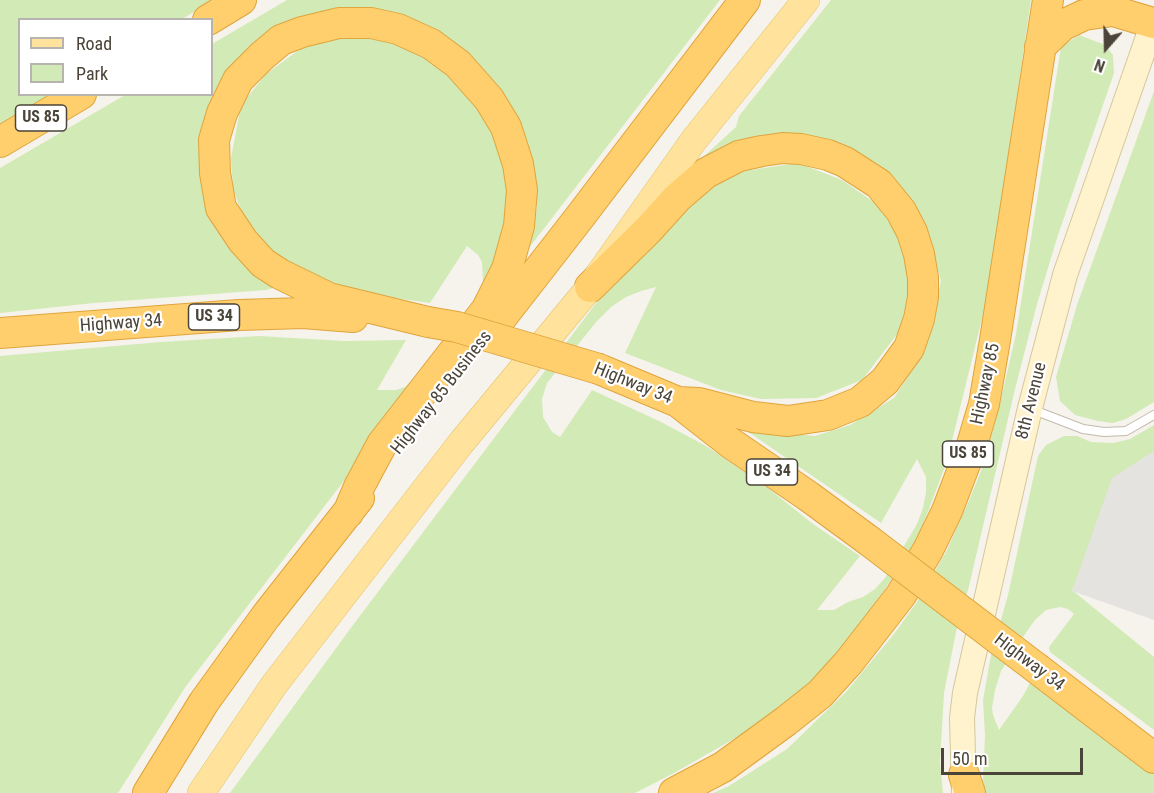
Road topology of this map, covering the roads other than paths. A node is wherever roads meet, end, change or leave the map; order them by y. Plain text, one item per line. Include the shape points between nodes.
1 (242, 0) edge
2 (745, 0) edge
3 (806, 0) edge
4 (1047, 0) edge
5 (1106, 5) edge
6 (211, 18) edge
7 (1153, 22) edge
8 (1040, 46) junction
9 (78, 96) edge
10 (0, 142) edge
11 (590, 286) junction
12 (428, 322) junction
13 (0, 333) edge
14 (678, 402) junction
15 (1030, 408) junction
16 (1154, 415) edge
17 (348, 513) junction
18 (1154, 758) edge
19 (966, 787) edge
20 (148, 793) edge
21 (201, 793) edge
22 (674, 793) edge

1 - 6 highway
2 - 17 highway, Highway 85 Business
3 - 11 main road via 694,140
4 - 8 highway, Highway 85 / US 85
5 - 7 highway
5 - 8 highway via 1063,25
7 - 15 main road, 8th Avenue via 1065,275
8 - 22 highway, Highway 85 / US 85 via 984,404 951,502 928,550 901,595 820,694 723,767
9 - 10 highway, US 85
11 - 14 highway via 706,173 750,153 783,148 828,155 879,184 901,211 919,254 923,297 909,348 885,381 860,402 828,415 788,421
11 - 21 main road via 461,443 274,685
12 - 13 highway, Highway 34 / US 34 via 303,313 250,314
12 - 14 highway, Highway 34 / US 34, bridge via 599,369
12 - 17 highway via 328,298 280,274 263,263 243,241 221,208 214,140 222,113 238,80 281,40 339,23 371,23 398,29 431,44 458,64 489,99 506,128 522,190 519,226 507,269 487,309 382,444
14 - 18 highway, Highway 34 / US 34, bridge via 868,540
15 - 16 lane via 1083,429 1104,432 1126,431
15 - 19 main road, 8th Avenue via 965,693 962,718
17 - 20 highway, Highway 85 Business via 266,616 211,693

